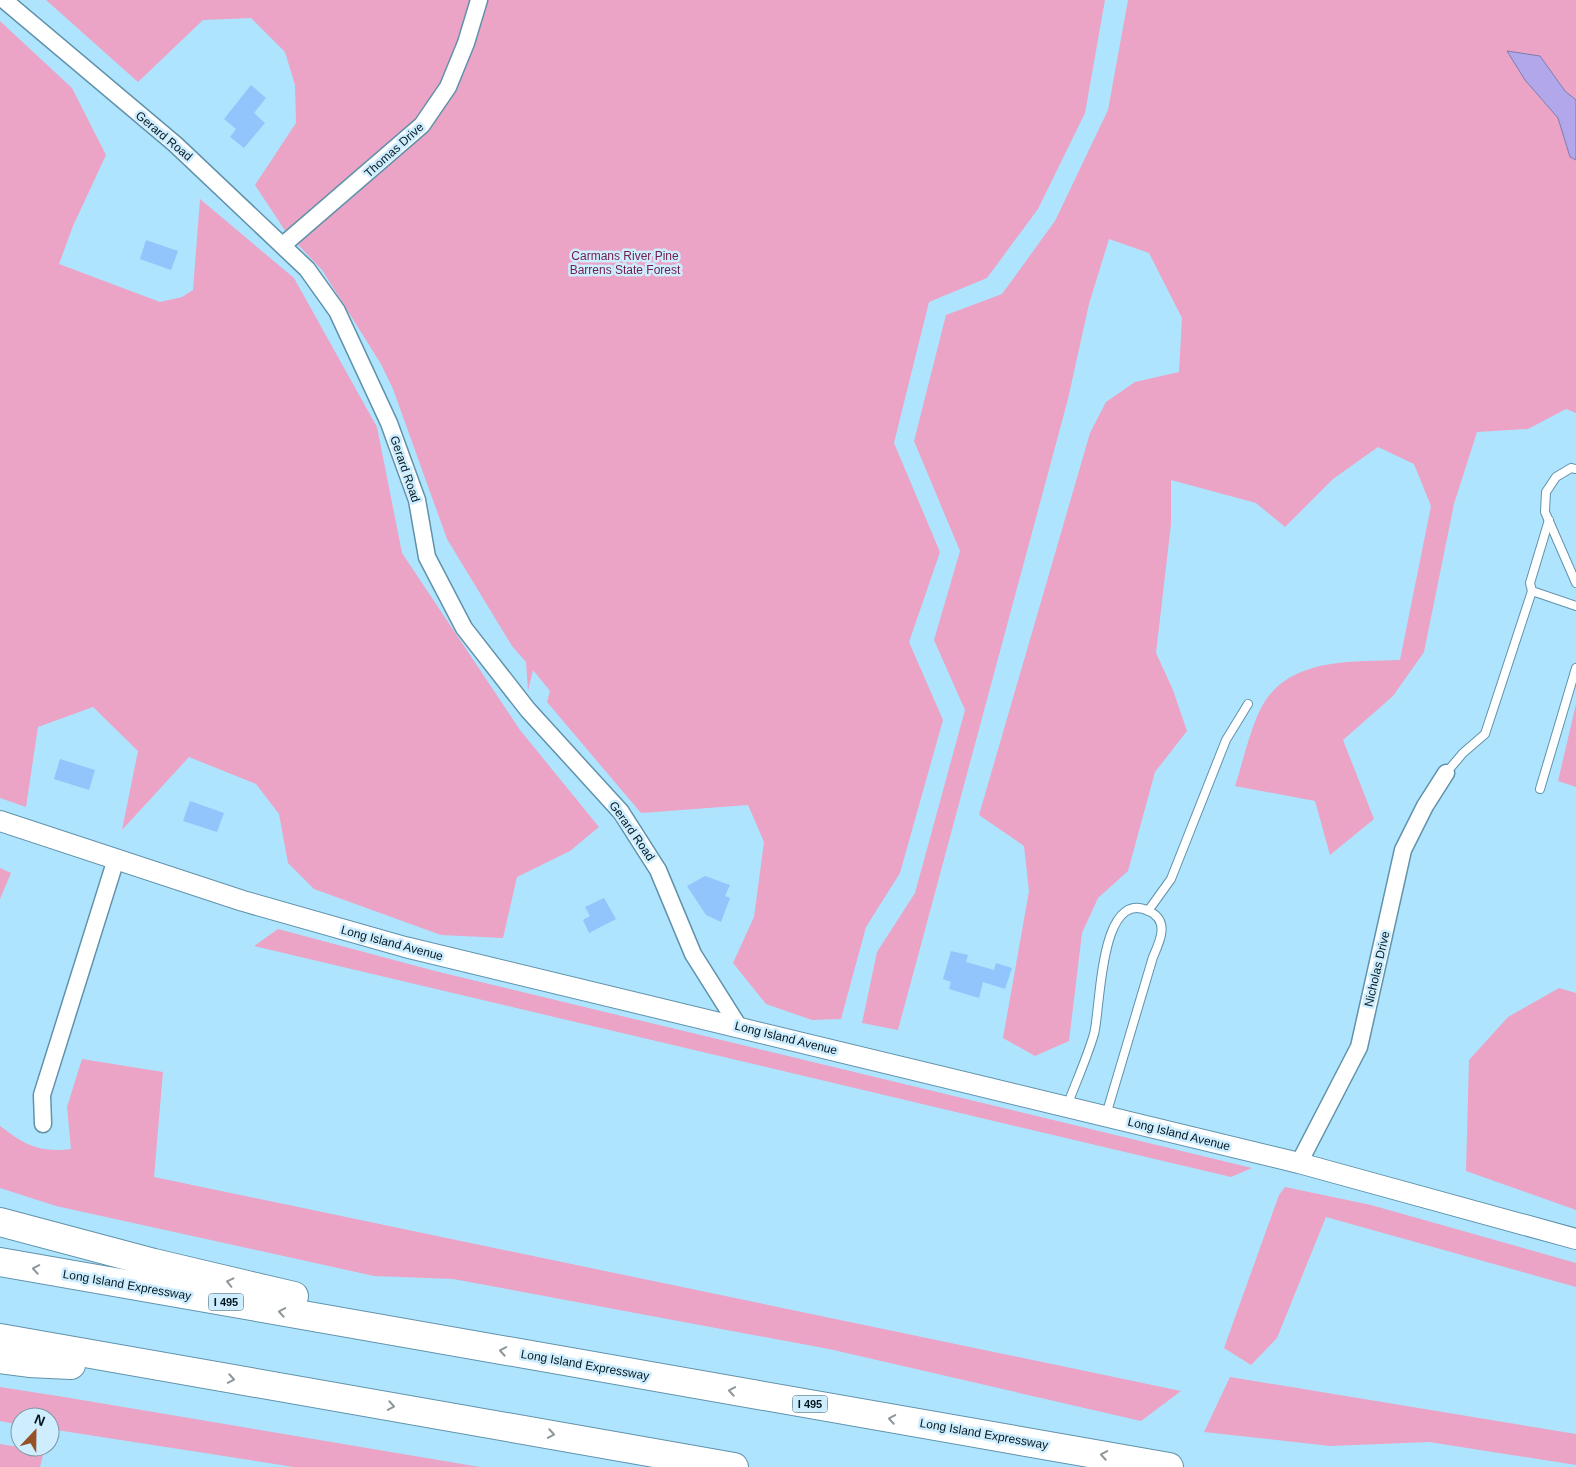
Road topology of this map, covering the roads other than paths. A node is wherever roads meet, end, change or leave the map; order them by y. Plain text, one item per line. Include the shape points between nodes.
1 (4, 0) edge
2 (479, 0) edge
3 (283, 245) junction
4 (1576, 469) edge
5 (1549, 520) junction
6 (1576, 583) edge
7 (1532, 591) junction
8 (1576, 606) edge
9 (1576, 668) edge
10 (1248, 704) dead end
11 (1446, 773) joint
12 (1540, 790) dead end
13 (0, 822) edge
14 (116, 859) junction
15 (1148, 911) junction
16 (739, 1027) junction
17 (1067, 1106) junction
18 (1106, 1116) junction
19 (43, 1124) dead end
20 (1299, 1163) junction
21 (0, 1222) edge
22 (1576, 1239) edge
23 (0, 1262) edge
24 (0, 1338) edge
25 (451, 1342) junction
26 (0, 1359) edge
27 (183, 1370) junction
28 (734, 1467) edge
29 (1169, 1467) edge

1 - 3 street, Gerard Road via 175,144
2 - 3 street, Thomas Drive via 466,44 448,87 422,125
3 - 16 street, Gerard Road via 307,268 337,311 361,359 417,500 427,557 464,628 528,710 621,812 658,870 694,954
4 - 5 lane via 1571,468 1556,476 1546,492 1545,512
5 - 6 lane
5 - 7 lane via 1530,584
7 - 8 lane
7 - 11 lane via 1486,734
9 - 12 lane
10 - 15 lane via 1226,740 1171,880
11 - 20 street, Nicholas Drive via 1403,850 1359,1047
13 - 14 street, Long Island Avenue
14 - 16 street, Long Island Avenue via 252,904 405,947
14 - 19 street via 42,1095
15 - 17 lane via 1129,909 1116,920 1105,952 1094,1033
15 - 18 lane via 1158,918 1162,935
16 - 17 street, Long Island Avenue
17 - 18 street, Long Island Avenue
18 - 20 street, Long Island Avenue
20 - 22 street, Long Island Avenue
25 -> 21 highway via 314,1300 154,1263
25 -> 23 highway, Long Island Expressway / I 495
24 - 27 highway
29 -> 25 highway, Long Island Expressway / I 495
26 - 27 highway
27 -> 28 highway

